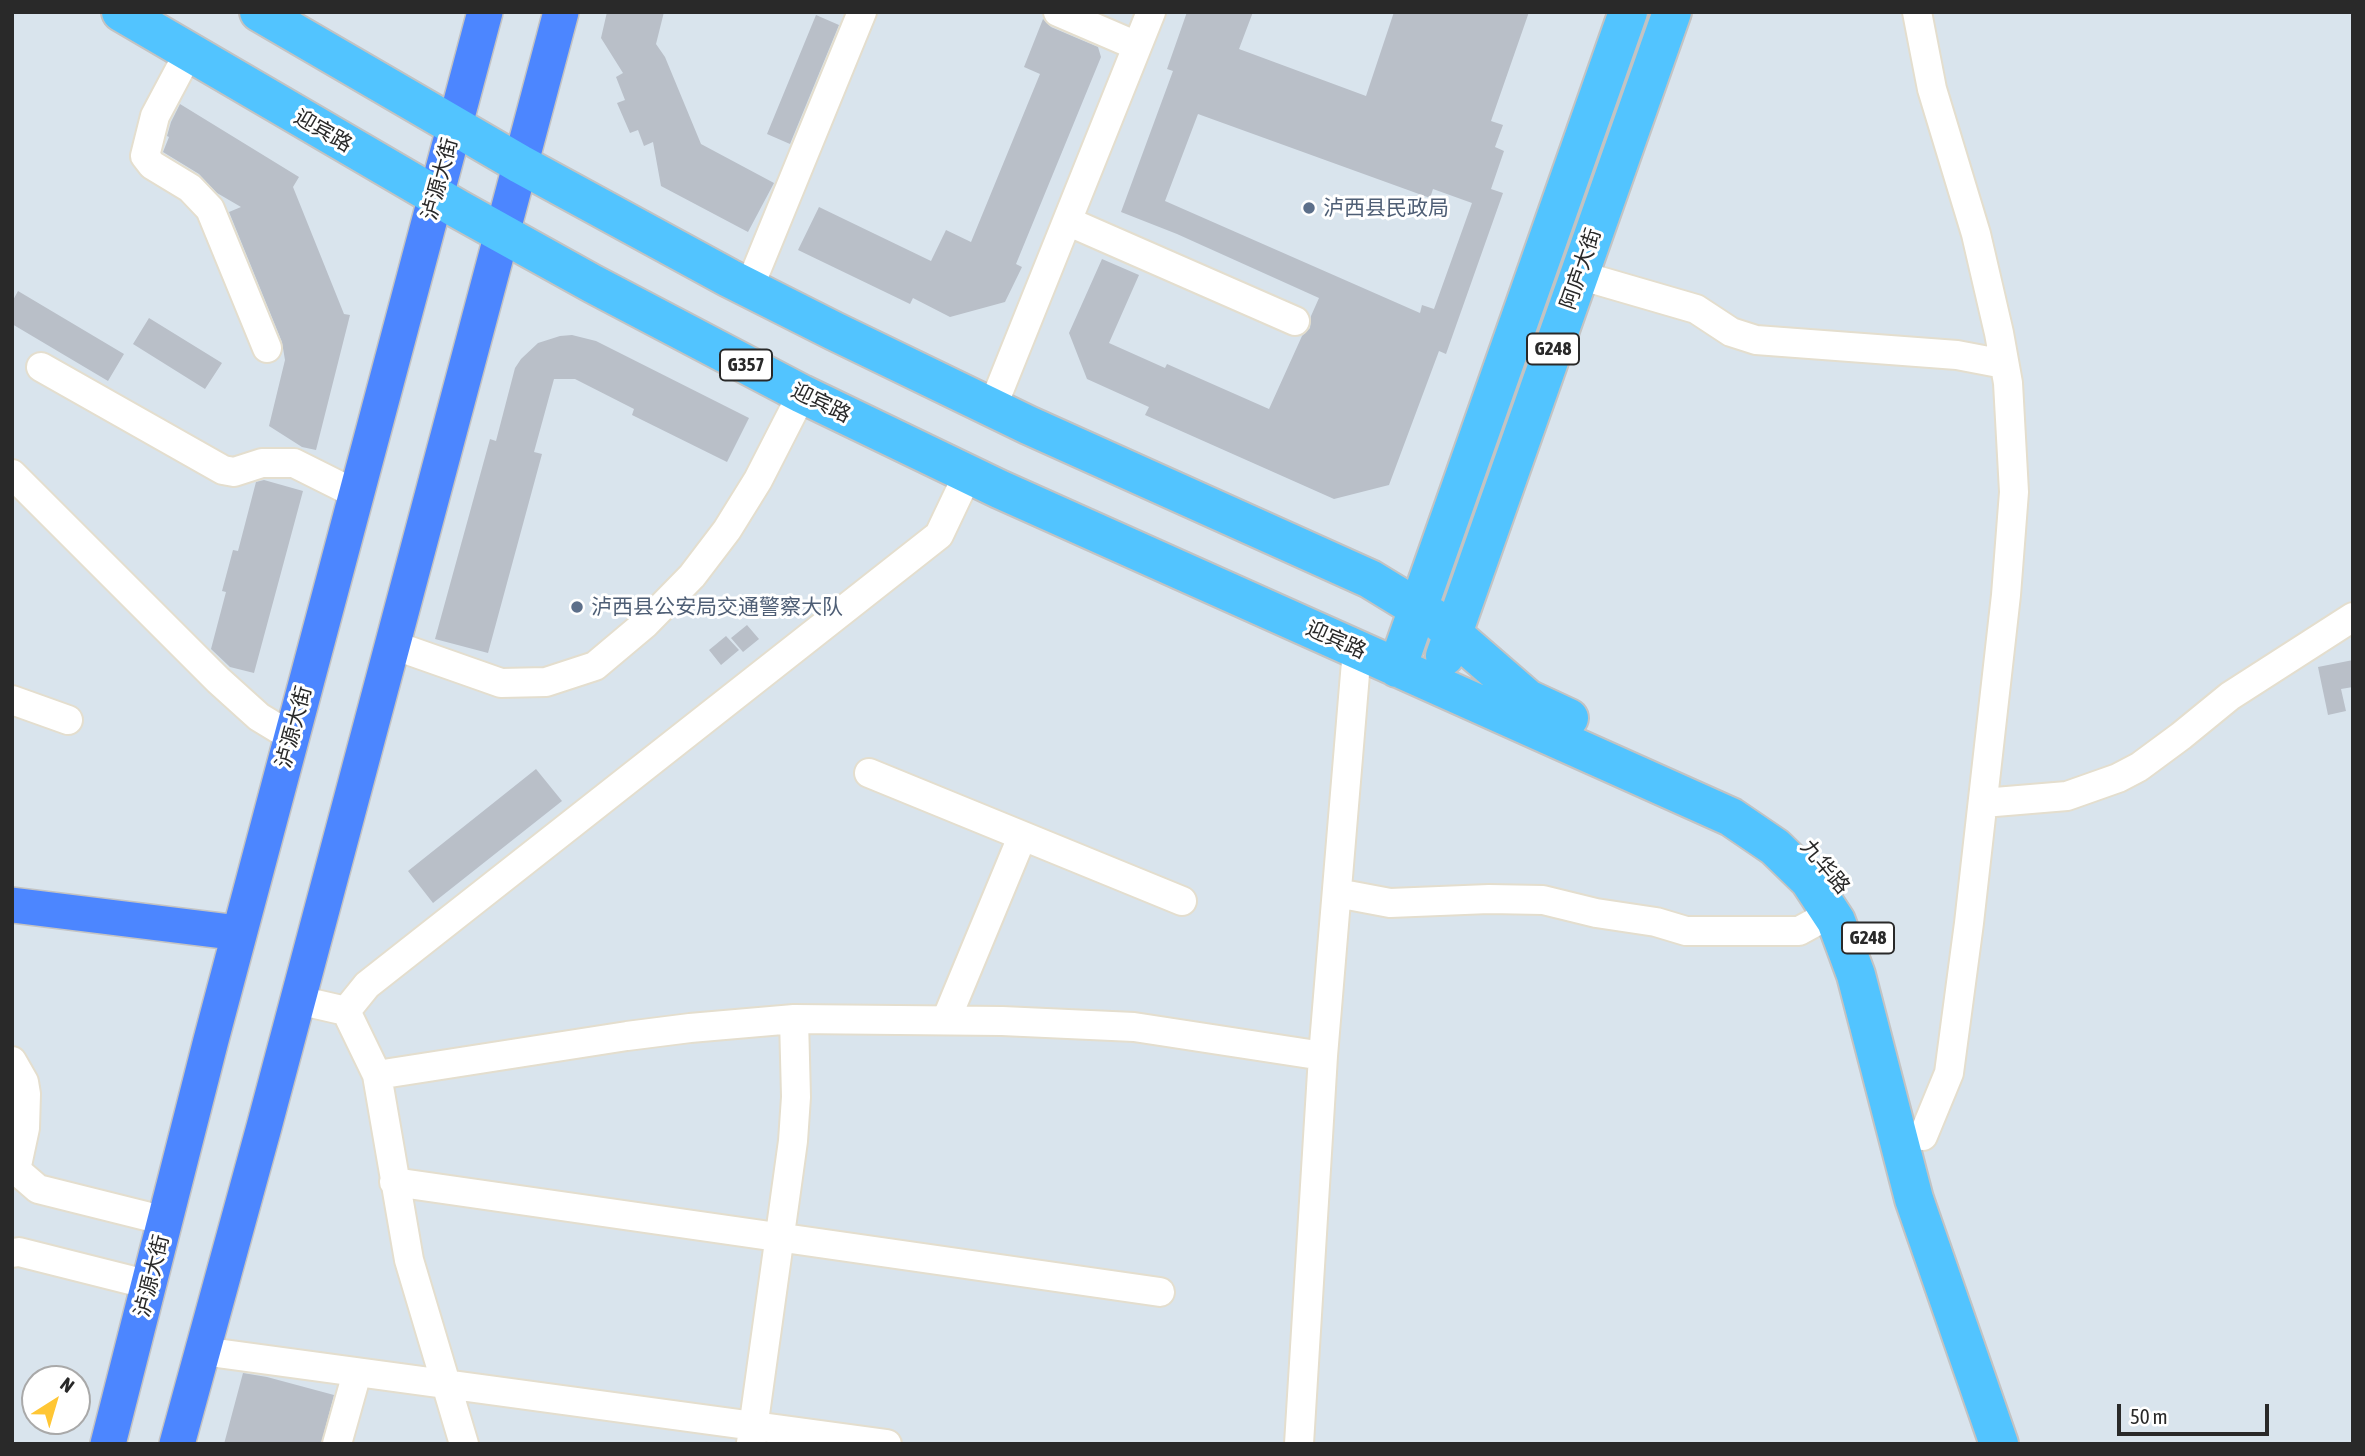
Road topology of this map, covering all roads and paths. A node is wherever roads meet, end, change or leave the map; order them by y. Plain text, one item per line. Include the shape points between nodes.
1 (121, 12) edge
2 (259, 12) edge
3 (485, 12) edge
4 (561, 12) edge
5 (862, 12) edge
6 (1058, 12) edge
7 (1151, 12) edge
8 (1628, 12) edge
9 (1672, 12) edge
10 (1917, 12) edge
11 (1138, 46) junction
12 (189, 52) junction
13 (454, 126) junction
14 (520, 164) junction
15 (436, 196) junction
16 (1067, 221) junction
17 (501, 233) junction
18 (1579, 275) junction
19 (749, 288) junction
20 (1295, 321) dead end
21 (267, 348) dead end
22 (2004, 364) junction
23 (41, 367) dead end
24 (802, 394) junction
25 (992, 408) junction
26 (12, 474) edge
27 (968, 474) junction
28 (356, 494) junction
29 (1419, 607) junction
30 (2353, 617) edge
31 (1453, 634) junction
32 (393, 645) junction
33 (1357, 650) junction
34 (1397, 668) junction
35 (1435, 685) junction
36 (12, 700) edge
37 (68, 720) dead end
38 (292, 737) junction
39 (869, 773) dead end
40 (1983, 803) junction
41 (1022, 837) junction
42 (1337, 893) junction
43 (1182, 901) dead end
44 (12, 905) edge
45 (1832, 914) junction
46 (239, 933) junction
47 (298, 1000) junction
48 (345, 1011) junction
49 (794, 1019) junction
50 (946, 1020) junction
51 (1323, 1056) junction
52 (12, 1061) edge
53 (377, 1075) junction
54 (1923, 1136) junction
55 (394, 1182) junction
56 (166, 1221) junction
57 (781, 1237) junction
58 (12, 1253) edge
59 (150, 1285) junction
60 (1160, 1292) dead end
61 (202, 1351) junction
62 (357, 1373) junction
63 (447, 1385) junction
64 (752, 1435) edge
65 (108, 1444) edge
66 (177, 1444) edge
67 (337, 1444) edge
68 (464, 1444) edge
69 (887, 1444) edge
70 (1299, 1444) edge
71 (1999, 1444) edge
72 (2025, 1444) edge

1 - 12 highway, 迎宾路 / G357
2 - 13 highway
3 - 13 main road, 泸源大街
4 - 14 main road
5 - 19 street
6 - 11 street
7 - 11 street
8 - 29 highway, G248
9 - 18 highway, 阿庐大街 / G248
10 - 22 street via 1932,89 1976,234
11 - 16 street
12 - 15 highway, 迎宾路 / G357
12 - 21 street via 155,116 145,156 190,188 210,209
13 - 14 highway
13 - 15 main road, 泸源大街
14 - 17 main road
14 - 19 highway
15 - 17 highway, 迎宾路 / G357
15 - 28 main road, 泸源大街
16 - 20 street
16 - 25 street
17 - 24 highway, 迎宾路 / G357
17 - 32 main road
18 - 22 street via 1696,309 1731,332 1756,340 1957,355
18 - 31 highway, 阿庐大街 / G248
19 - 25 highway
22 - 40 street via 2014,492
23 - 28 street via 223,470 294,463
24 - 27 highway, 迎宾路 / G357
24 - 32 street via 758,480 692,576 595,666 546,682 501,683
25 - 29 highway via 1342,565
26 - 38 street via 218,680 259,717
27 - 33 highway, 迎宾路 / G357
27 - 48 street via 939,536 367,985
28 - 38 main road, 泸源大街
29 - 31 highway, G248
29 - 34 highway, G248
30 - 40 street via 2230,696 2139,767 2118,778 2067,796
31 - 35 highway, 阿庐大街 / G248
31 - 54 highway, 九华路 / G248 via 1528,699 1742,796 1790,827 1828,864 1859,911 1879,968
32 - 47 main road
33 - 34 highway, 迎宾路 / G357
33 - 42 street
34 - 35 highway, 迎宾路 / G248
35 - 45 highway, 九华路 / G248 via 1731,817 1792,861
36 - 37 street
38 - 46 main road, 泸源大街
39 - 41 street
40 - 54 street via 1949,1073
41 - 43 street
41 - 50 street
42 - 45 street via 1390,903 1543,900 1686,931 1799,931
42 - 51 street
44 - 46 main road
45 - 71 highway, 九华路 / G248 via 1856,975 1914,1199
46 - 56 main road, 泸源大街
47 - 48 street
47 - 61 main road
48 - 53 street
49 - 50 street
49 - 53 street via 652,1032
49 - 57 street via 796,1097
50 - 51 street via 1134,1027
51 - 70 street
52 - 56 street via 26,1094 16,1170 38,1189
53 - 55 street
54 - 72 highway, 九华路 / G248
55 - 57 street
55 - 63 street via 409,1260
56 - 59 main road, 泸源大街
57 - 60 street
57 - 64 street
58 - 59 street
59 - 65 main road, 泸源大街
61 - 62 street
61 - 66 main road
62 - 63 street
62 - 67 street
63 - 64 street
63 - 68 street
64 - 69 street

